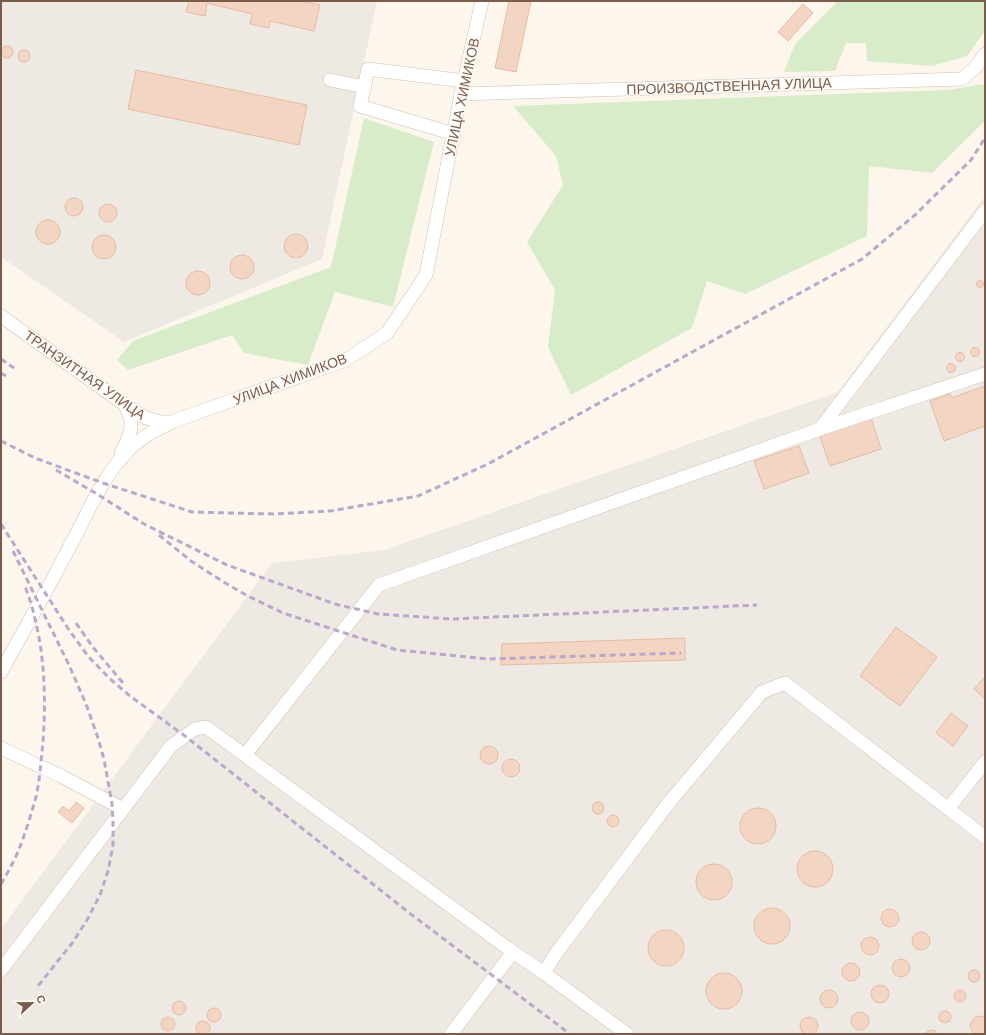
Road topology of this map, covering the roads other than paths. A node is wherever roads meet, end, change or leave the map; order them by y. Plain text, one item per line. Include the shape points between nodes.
1 (482, 1) edge
2 (985, 54) edge
3 (330, 80) dead end
4 (365, 87) junction
5 (463, 88) junction
6 (454, 134) junction
7 (985, 211) edge
8 (1, 316) edge
9 (985, 374) edge
10 (124, 404) junction
11 (174, 421) junction
12 (820, 429) junction
13 (114, 466) junction
14 (1, 672) edge
15 (1, 748) edge
16 (245, 755) junction
17 (985, 762) edge
18 (123, 809) junction
19 (948, 809) junction
20 (985, 837) edge
21 (513, 952) junction
22 (1, 970) edge
23 (544, 973) junction
24 (451, 1034) edge
25 (627, 1034) edge

1 - 5 street, УЛИЦА ХИМИКОВ
2 - 5 street, ПРОИЗВОДСТВЕННАЯ УЛИЦА via 976,68 962,79
3 - 4 street
4 - 5 street, ПРОИЗВОДСТВЕННАЯ УЛИЦА via 368,69
4 - 6 street via 360,106
5 - 6 street, УЛИЦА ХИМИКОВ
6 - 11 street, УЛИЦА ХИМИКОВ via 426,275 387,333 346,360
7 - 12 street
8 - 10 street, ТРАНЗИТНАЯ УЛИЦА
9 - 12 street
10 - 11 street, ТРАНЗИТНАЯ УЛИЦА via 154,421
10 - 13 street via 129,412 131,430
11 - 13 street, УЛИЦА ХИМИКОВ via 139,440
12 - 16 street via 379,585
13 - 14 street, УЛИЦА ХИМИКОВ
15 - 18 street
16 - 18 street via 206,727 195,729 171,746
16 - 21 street
17 - 19 street
18 - 22 street
19 - 20 street
19 - 23 street via 785,683 762,692 667,805
21 - 23 street
21 - 24 street
23 - 25 street

